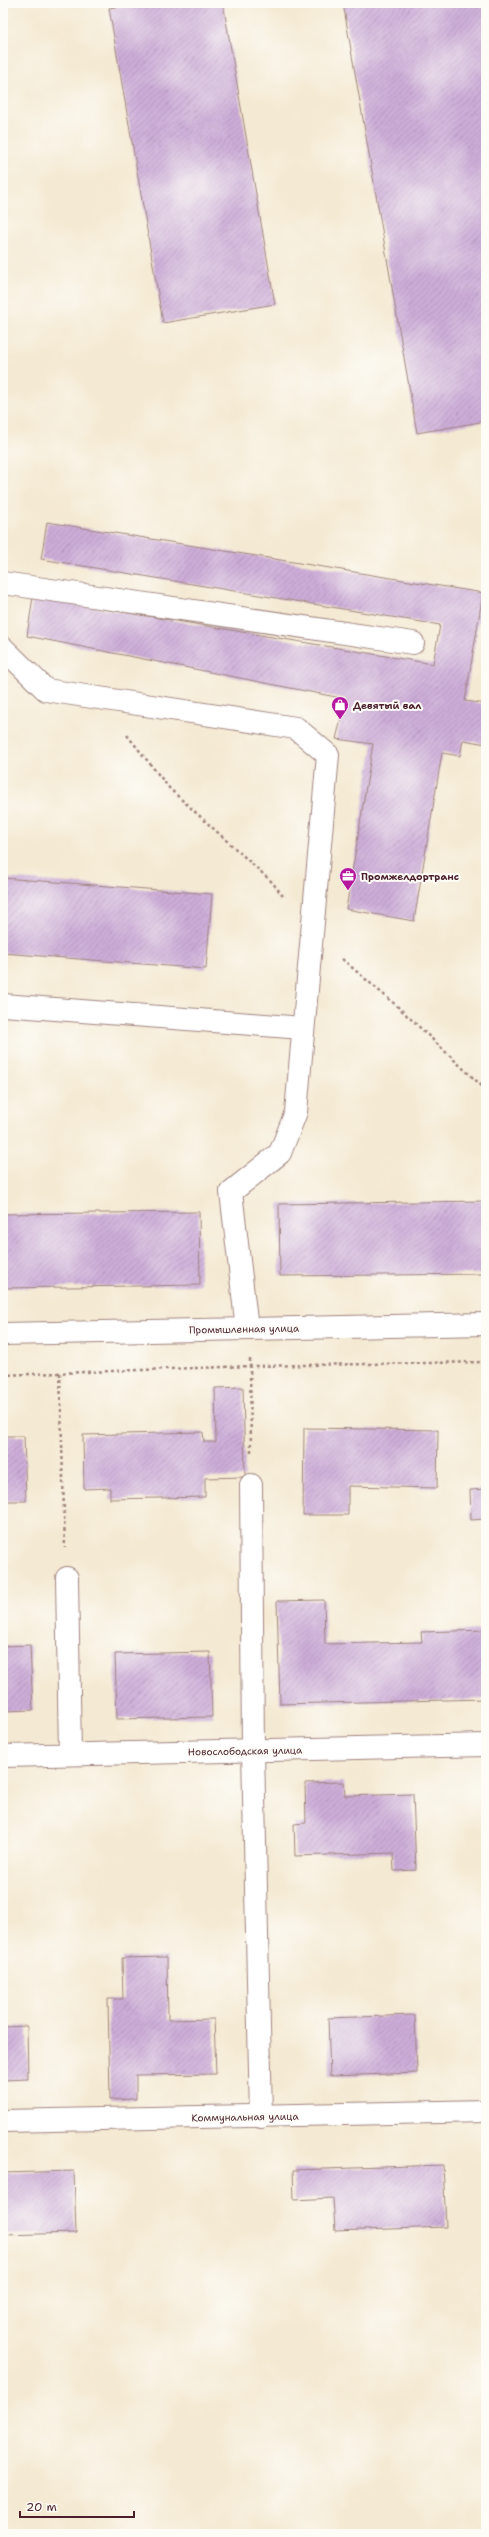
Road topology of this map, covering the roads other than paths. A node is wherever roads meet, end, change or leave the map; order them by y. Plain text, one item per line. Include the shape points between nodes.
1 (3, 583) edge
2 (413, 643) dead end
3 (3, 648) edge
4 (3, 1005) edge
5 (303, 1028) junction
6 (486, 1324) edge
7 (247, 1329) junction
8 (3, 1334) edge
9 (251, 1485) road end
10 (67, 1578) road end
11 (486, 1745) edge
12 (253, 1751) junction
13 (70, 1754) junction
14 (3, 1756) edge
15 (486, 2111) edge
16 (261, 2117) junction
17 (3, 2121) edge

1 - 2 street
3 - 5 street via 46,690 296,728 328,756
4 - 5 street
5 - 7 street via 296,1112 280,1153 231,1192
6 - 7 street, Промышленная улица
7 - 8 street, Промышленная улица
9 - 12 street
10 - 13 street
11 - 12 street, Новослободская улица
12 - 13 street, Новослободская улица
12 - 16 street
13 - 14 street, Новослободская улица
15 - 16 street, Коммунальная улица
16 - 17 street, Коммунальная улица

